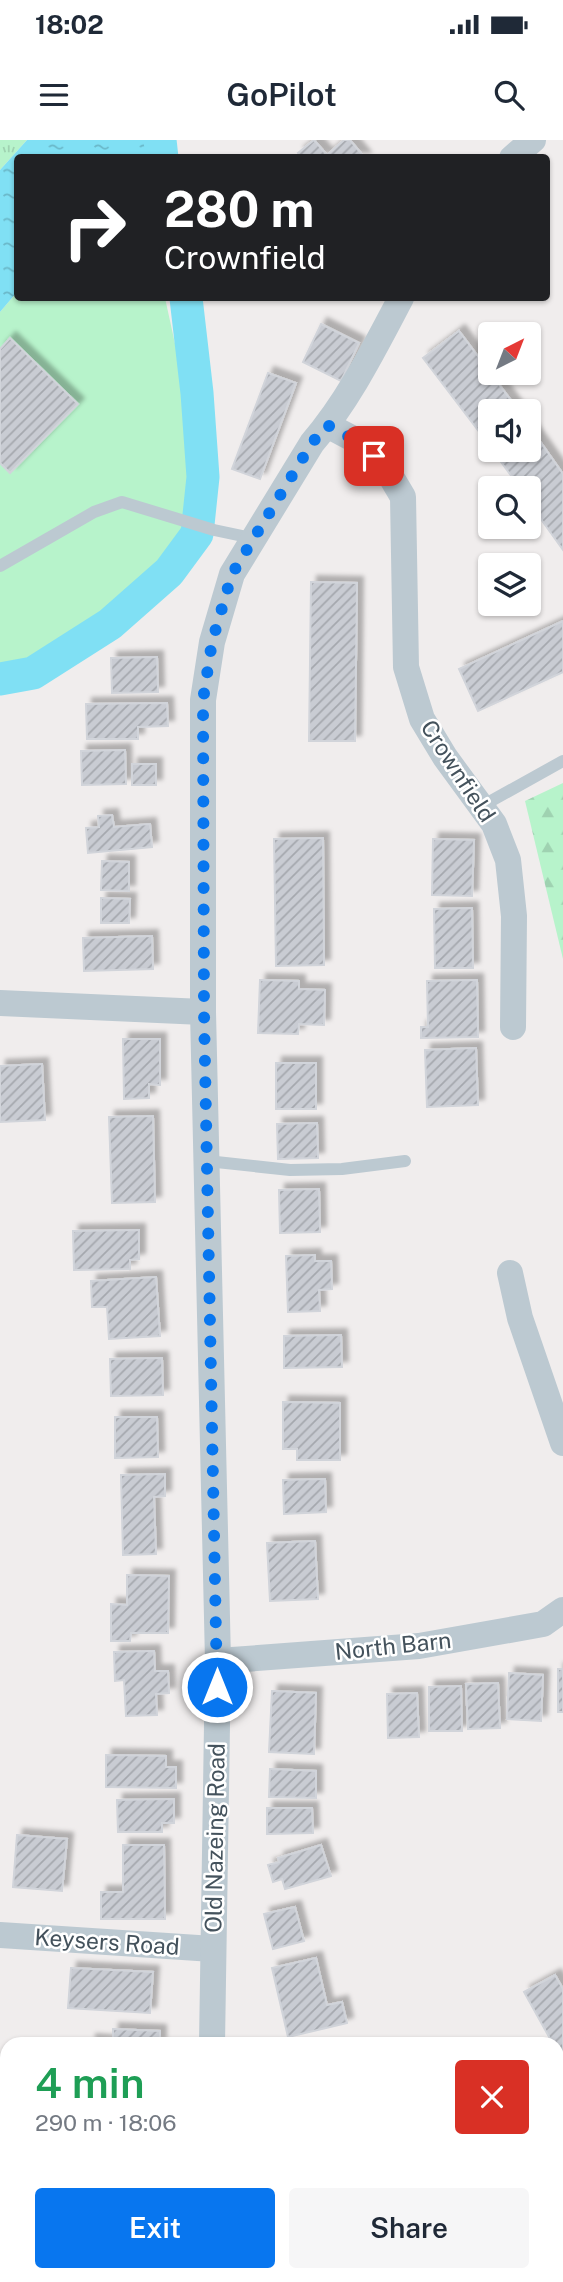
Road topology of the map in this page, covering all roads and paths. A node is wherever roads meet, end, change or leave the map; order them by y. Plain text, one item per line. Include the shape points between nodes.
1 (533, 140) edge
2 (517, 154) edge
3 (399, 301) edge
4 (327, 425) junction
5 (252, 538) junction
6 (0, 566) edge
7 (563, 761) edge
8 (482, 806) junction
9 (0, 1003) edge
10 (204, 1012) junction
11 (513, 1027) dead end
12 (207, 1161) junction
13 (405, 1161) dead end
14 (510, 1273) dead end
15 (563, 1443) edge
16 (563, 1610) edge
17 (218, 1661) junction
18 (0, 1936) edge
19 (213, 1949) junction
20 (212, 2037) edge

1 - 2 street
3 - 4 street, Old Nazeing Road
4 - 5 street, Old Nazeing Road
4 - 8 street, Crownfield via 361,443 387,470 403,497 406,667 422,719
5 - 6 lane via 122,502 94,512
5 - 10 street, Old Nazeing Road via 232,574 212,642 203,700
7 - 8 lane
8 - 11 street, Crownfield via 508,860 514,916
9 - 10 street
10 - 12 street, Old Nazeing Road
12 - 13 lane via 290,1170
12 - 17 street, Old Nazeing Road
14 - 15 street via 520,1318
16 - 17 street, North Barn via 543,1624 419,1646
17 - 19 street, Old Nazeing Road
18 - 19 street, Keysers Road
19 - 20 street, Old Nazeing Road

